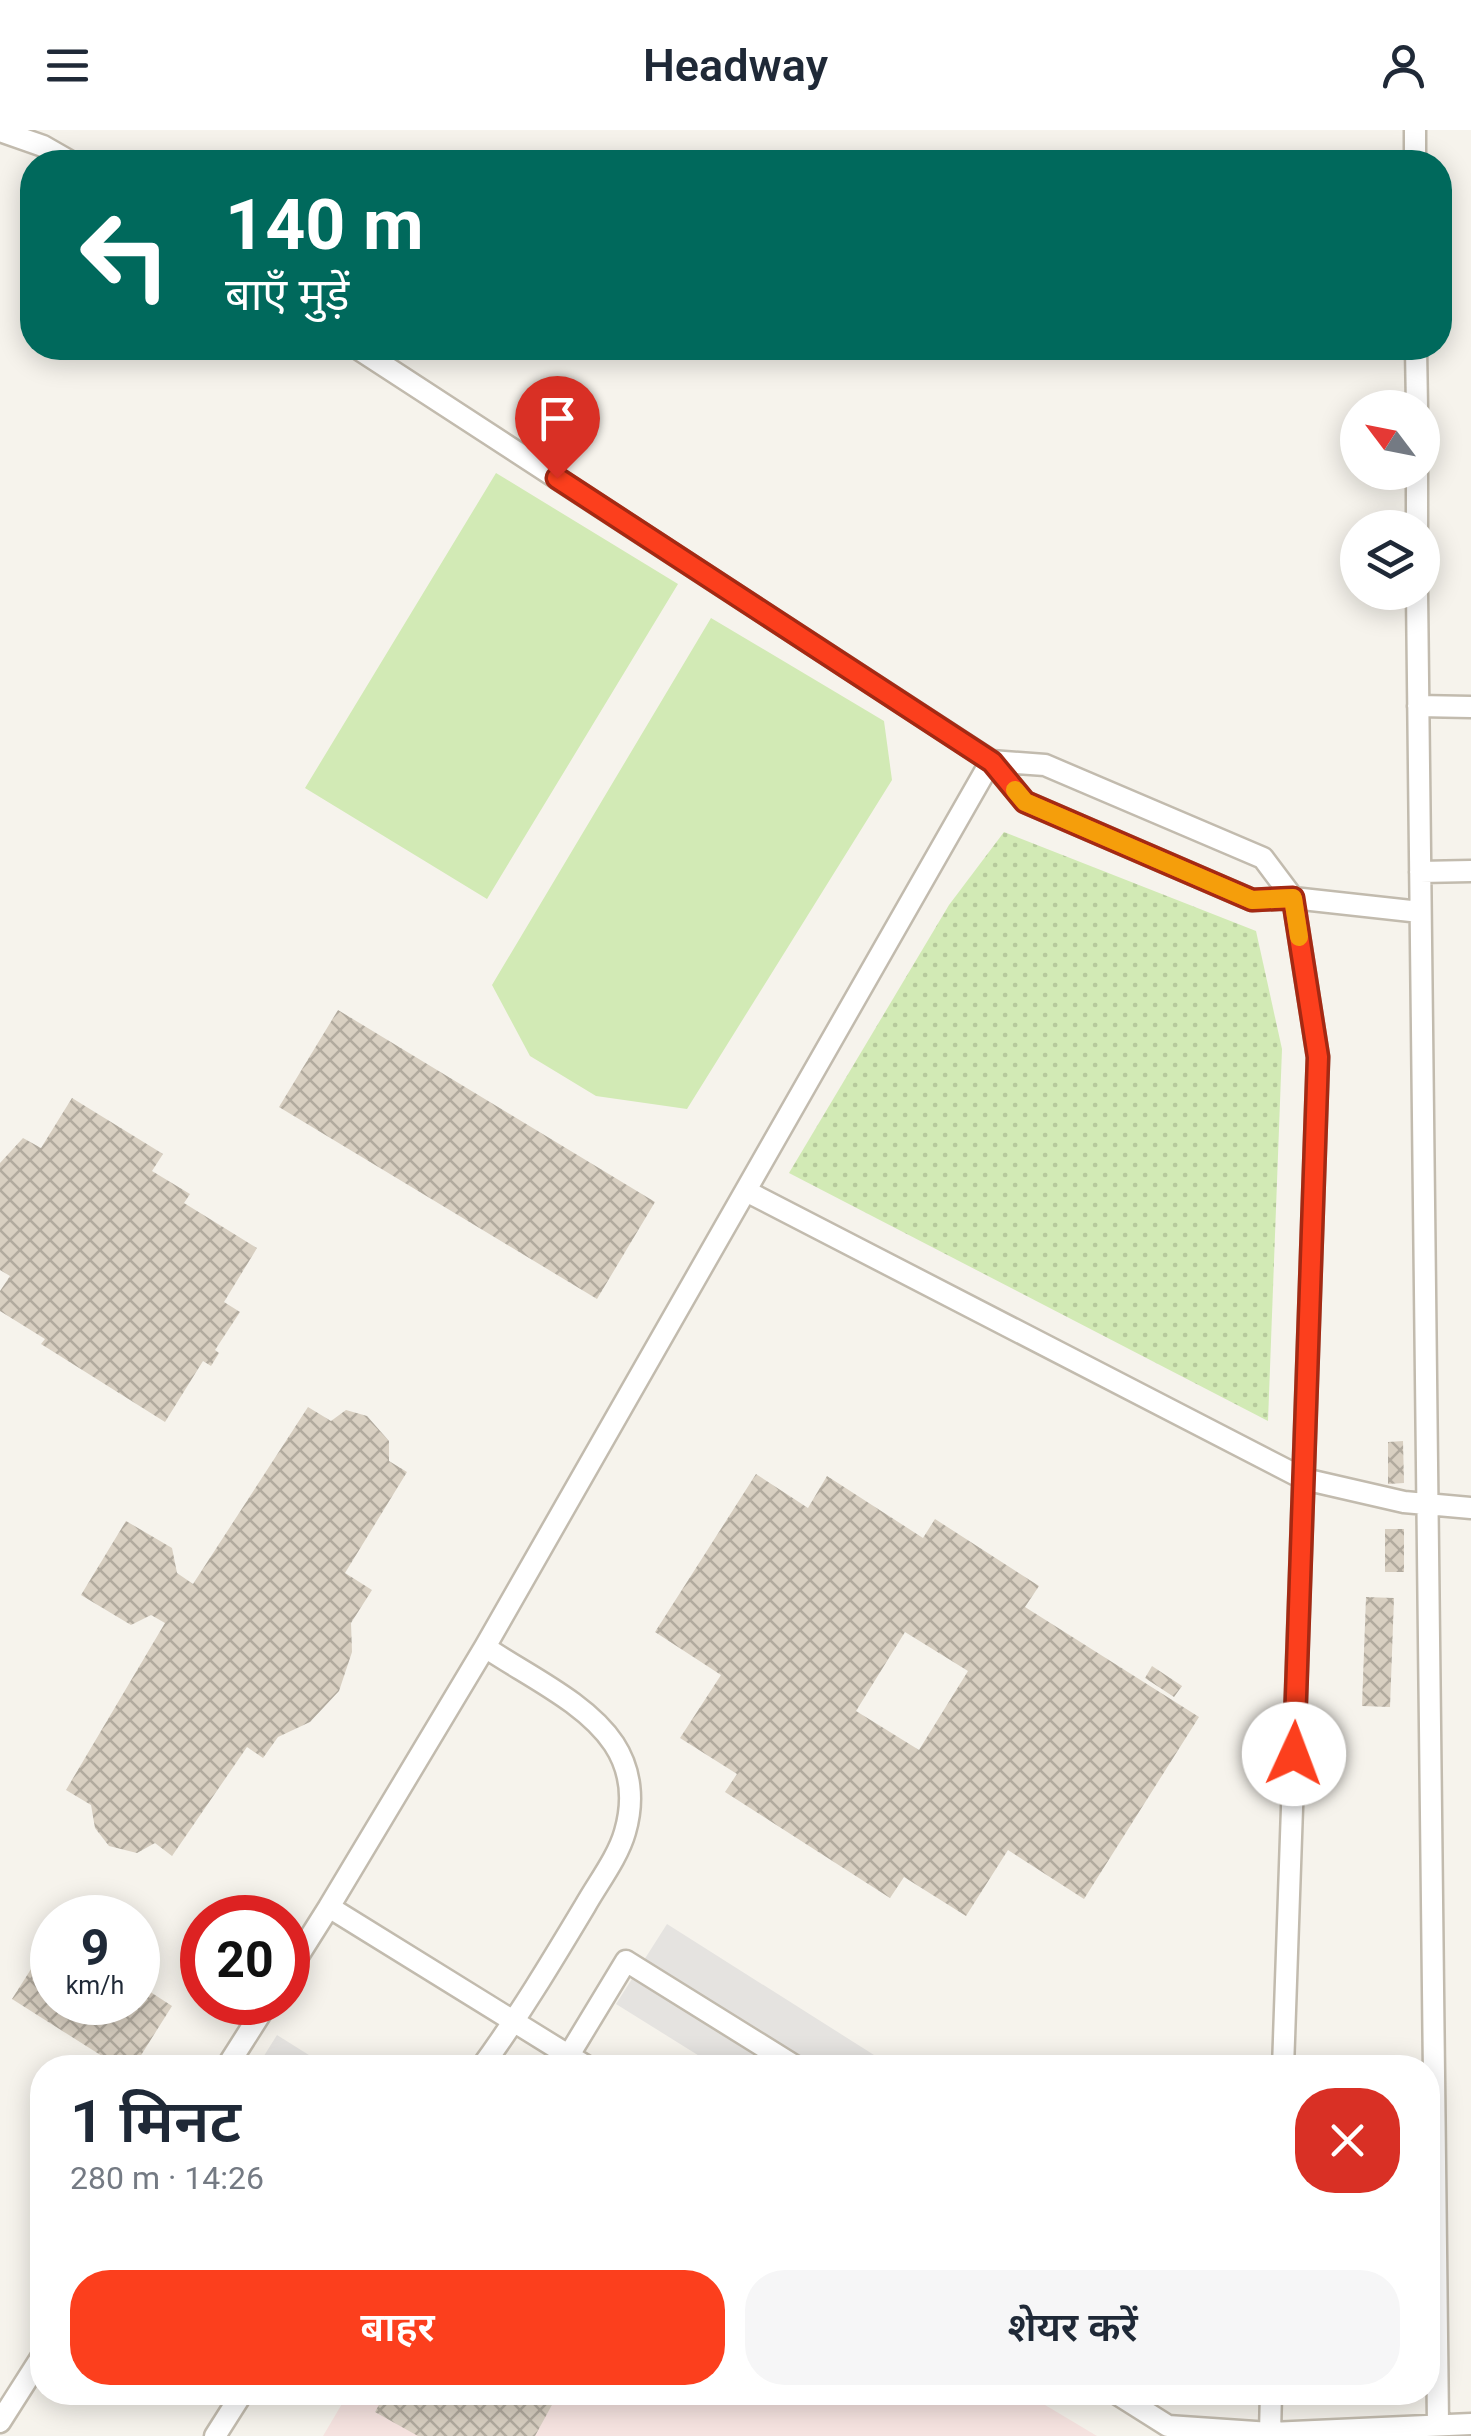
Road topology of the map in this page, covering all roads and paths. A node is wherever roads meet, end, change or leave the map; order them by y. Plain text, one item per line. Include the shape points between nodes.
1 (0, 131) edge
2 (50, 150) edge
3 (375, 360) edge
4 (1416, 360) edge
5 (1416, 390) edge
6 (1417, 610) edge
7 (1418, 706) junction
8 (1471, 707) edge
9 (992, 762) junction
10 (1420, 872) junction
11 (1471, 872) edge
12 (1293, 898) junction
13 (1420, 912) junction
14 (746, 1191) junction
15 (1304, 1479) junction
16 (1426, 1504) junction
17 (1471, 1508) edge
18 (485, 1647) junction
19 (329, 1907) junction
20 (310, 1937) edge
21 (515, 2022) junction
22 (253, 2025) edge
23 (234, 2055) edge
24 (491, 2055) edge
25 (568, 2055) joint
26 (777, 2055) edge
27 (1283, 2055) edge
28 (1433, 2055) edge
29 (30, 2375) edge
30 (235, 2405) edge
31 (1135, 2405) edge
32 (1271, 2405) edge
33 (1438, 2405) edge
34 (0, 2422) edge
35 (1438, 2424) junction
36 (1471, 2424) edge
37 (1270, 2432) junction
38 (215, 2436) edge

1 - 2 lane
3 - 9 lane
4 - 5 lane
6 - 7 lane
7 - 8 lane
7 - 10 lane
9 - 12 lane via 1025,802 1252,900
9 - 12 lane via 1045,765 1264,858
9 - 14 lane
10 - 11 lane
10 - 13 lane
12 - 13 lane
12 - 15 lane via 1318,1057
13 - 16 lane
14 - 15 lane
14 - 18 lane
15 - 16 lane
15 - 27 lane
16 - 17 lane
16 - 28 lane
18 - 19 lane
18 - 21 lane via 585,1714 612,1740 628,1769 625,1833
19 - 20 lane
19 - 21 lane
21 - 24 lane
21 - 25 lane
22 - 23 lane
25 - 26 lane via 626,1961
29 - 34 lane
30 - 38 lane
31 - 37 lane via 1168,2426
32 - 37 lane
33 - 35 lane
35 - 36 lane
35 - 37 lane

